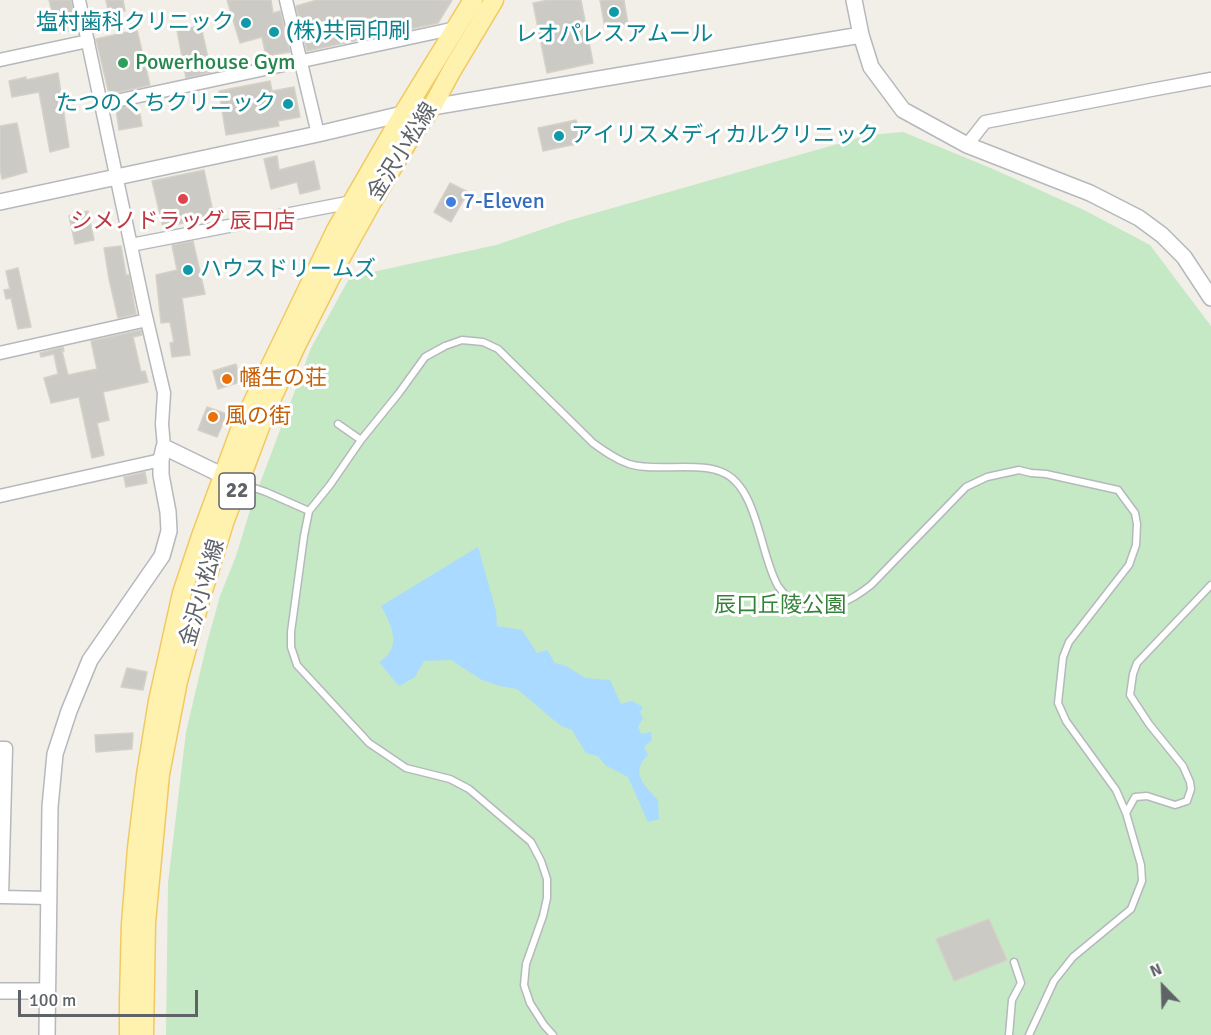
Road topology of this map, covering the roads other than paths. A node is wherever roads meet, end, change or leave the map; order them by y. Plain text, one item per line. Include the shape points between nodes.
1 (79, 0) edge
2 (286, 0) edge
3 (473, 0) edge
4 (494, 0) edge
5 (854, 0) edge
6 (456, 28) junction
7 (861, 35) junction
8 (88, 41) junction
9 (0, 60) edge
10 (300, 61) junction
11 (1211, 79) edge
12 (102, 104) junction
13 (432, 107) junction
14 (403, 114) junction
15 (318, 134) junction
16 (967, 146) junction
17 (116, 177) junction
18 (0, 202) edge
19 (352, 202) junction
20 (131, 245) junction
21 (1211, 298) edge
22 (147, 320) junction
23 (0, 353) edge
24 (338, 424) dead end
25 (361, 440) junction
26 (162, 454) junction
27 (222, 475) junction
28 (240, 483) junction
29 (0, 496) edge
30 (309, 511) junction
31 (1211, 585) edge
32 (0, 748) edge
33 (1126, 813) junction
34 (2, 825) edge
35 (1, 897) edge
36 (48, 898) junction
37 (1014, 962) dead end
38 (0, 991) edge
39 (47, 991) junction
40 (47, 1035) edge
41 (129, 1035) edge
42 (144, 1035) edge
43 (553, 1035) edge
44 (1009, 1035) edge
45 (1029, 1035) edge

1 - 8 street
2 - 10 street
3 - 6 main road, 金沢小松線 / 22
4 - 13 main road, 金沢小松線 / 22
5 - 7 street
6 - 10 street
6 - 14 main road, 金沢小松線 / 22
7 - 13 street
7 - 16 street via 871,67 903,110
8 - 9 street
8 - 12 street
10 - 12 street
10 - 15 street
11 - 16 street via 985,122
12 - 17 street
13 - 14 street
13 - 28 main road, 金沢小松線 / 22 via 339,261 266,411
14 - 15 street
14 - 19 main road, 金沢小松線 / 22
15 - 17 street
16 - 21 street via 1090,194 1139,218 1184,256
17 - 18 street
17 - 20 street
19 - 20 street
19 - 27 main road, 金沢小松線 / 22 via 241,427
20 - 22 street
22 - 23 street
22 - 26 street via 164,393
24 - 25 lane
25 - 30 lane
25 - 33 lane via 425,357 462,340 483,342 498,349 609,455 630,464 652,467 706,467 736,480 749,501 772,576 790,600 813,605 833,606 854,598 966,487 987,477 1019,470 1118,490 1135,513 1136,545 1129,565 1069,642 1063,657 1058,703 1066,721 1116,790
26 - 27 street
26 - 29 street
26 - 36 street via 169,531 162,556 90,660 55,754
27 - 28 street
27 - 41 main road, 金沢小松線 / 22 via 182,593 158,701 137,848
28 - 30 lane
28 - 42 main road, 金沢小松線 / 22 via 198,607 178,681 160,774 146,922
30 - 43 lane via 291,632 297,665 369,744 406,768 450,779 469,789 531,842 547,879 547,898 526,964 524,985 530,1003
31 - 33 lane via 1137,663 1130,695 1183,766 1191,789 1187,801 1175,805 1147,796 1135,797
32 - 34 street via 6,748
33 - 45 lane via 1142,880 1131,909 1073,957 1054,981
34 - 35 street
35 - 36 street
36 - 39 street
37 - 44 lane via 1021,983 1012,1000
38 - 39 street
39 - 40 street

